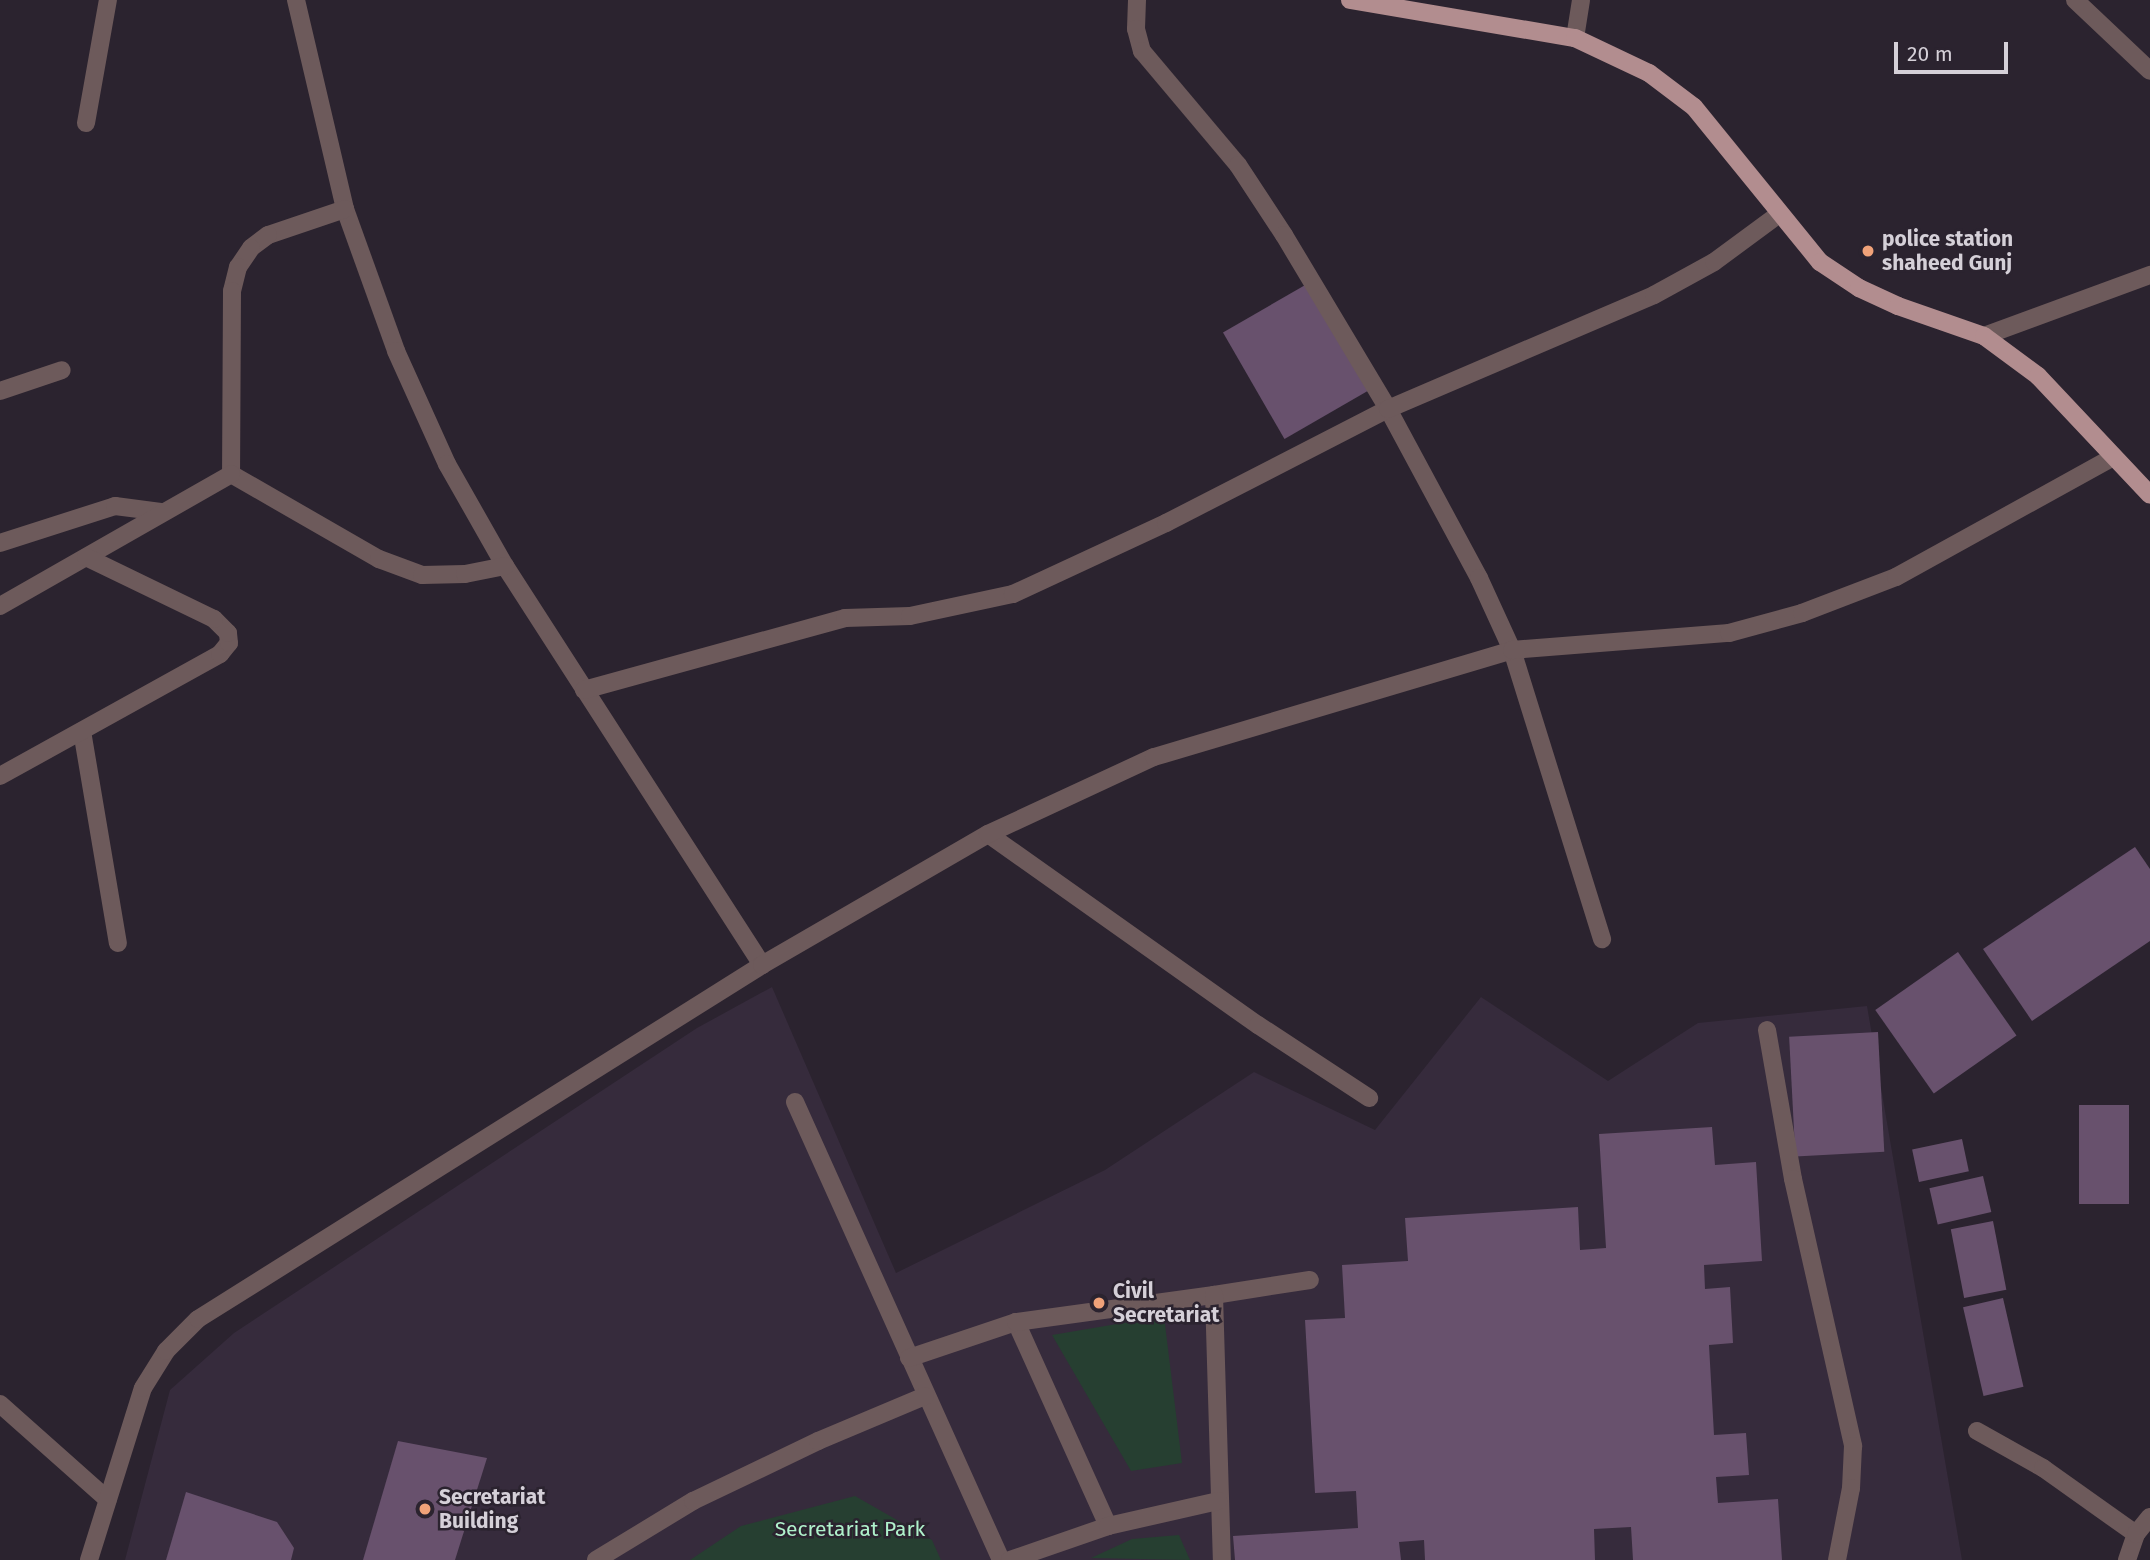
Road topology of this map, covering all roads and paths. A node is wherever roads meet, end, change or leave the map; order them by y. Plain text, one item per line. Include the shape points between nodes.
1 (108, 0) edge
2 (296, 0) edge
3 (1137, 0) edge
4 (1350, 0) edge
5 (1581, 0) edge
6 (2075, 0) edge
7 (1575, 38) junction
8 (2150, 71) edge
9 (86, 123) dead end
10 (345, 209) junction
11 (1779, 215) junction
12 (2150, 275) edge
13 (1984, 336) junction
14 (62, 370) dead end
15 (0, 391) edge
16 (1388, 409) junction
17 (2113, 457) junction
18 (230, 474) junction
19 (2150, 495) edge
20 (161, 512) junction
21 (0, 543) edge
22 (86, 556) junction
23 (505, 566) junction
24 (0, 606) edge
25 (1512, 650) junction
26 (584, 690) junction
27 (82, 731) junction
28 (0, 776) edge
29 (988, 834) junction
30 (1602, 939) dead end
31 (118, 943) dead end
32 (762, 965) junction
33 (1767, 1030) dead end
34 (1369, 1098) dead end
35 (795, 1102) dead end
36 (1310, 1280) dead end
37 (1214, 1295) junction
38 (1016, 1322) junction
39 (909, 1358) junction
40 (925, 1396) junction
41 (0, 1404) edge
42 (1977, 1431) dead end
43 (108, 1500) junction
44 (1218, 1501) junction
45 (2150, 1517) edge
46 (1108, 1526) junction
47 (2136, 1534) junction
48 (89, 1560) edge
49 (596, 1560) edge
50 (1001, 1560) edge
51 (1010, 1560) edge
52 (1222, 1560) edge
53 (1837, 1560) edge
54 (2127, 1560) edge

1 - 9 street
2 - 10 street
3 - 16 street via 1136,29 1142,51 1238,165
4 - 7 main road
5 - 7 street
6 - 8 street
7 - 11 main road via 1649,73 1694,107
10 - 18 street via 268,235 251,248 238,267 232,291
10 - 23 street via 396,351 447,464
11 - 13 main road via 1820,262 1859,288
11 - 16 street via 1714,262 1654,295
12 - 13 street
13 - 17 main road via 2038,376
14 - 15 street
16 - 25 street via 1479,578
16 - 26 street via 1166,523 1013,594 910,616 845,618
17 - 19 main road
17 - 25 street via 1896,578 1802,613 1730,633
18 - 20 street
18 - 23 street via 379,559 422,575 465,574
20 - 21 street via 115,506
20 - 22 street
22 - 24 street
22 - 27 street via 214,619 228,633 229,643 220,654
23 - 26 street
25 - 29 street via 1154,757
25 - 30 street
26 - 32 street
27 - 28 street
27 - 31 street
29 - 32 street
29 - 34 street
32 - 43 street via 198,1319 166,1351 143,1388
33 - 53 street via 1793,1179 1853,1446 1851,1488
35 - 39 street
36 - 37 street
37 - 38 street
37 - 44 street
38 - 39 street
38 - 46 street
39 - 40 street
40 - 49 street via 693,1501
40 - 50 street
41 - 43 street
42 - 47 street via 2043,1468
43 - 48 street
44 - 46 street
44 - 52 street
45 - 47 street
46 - 51 street
47 - 54 street

